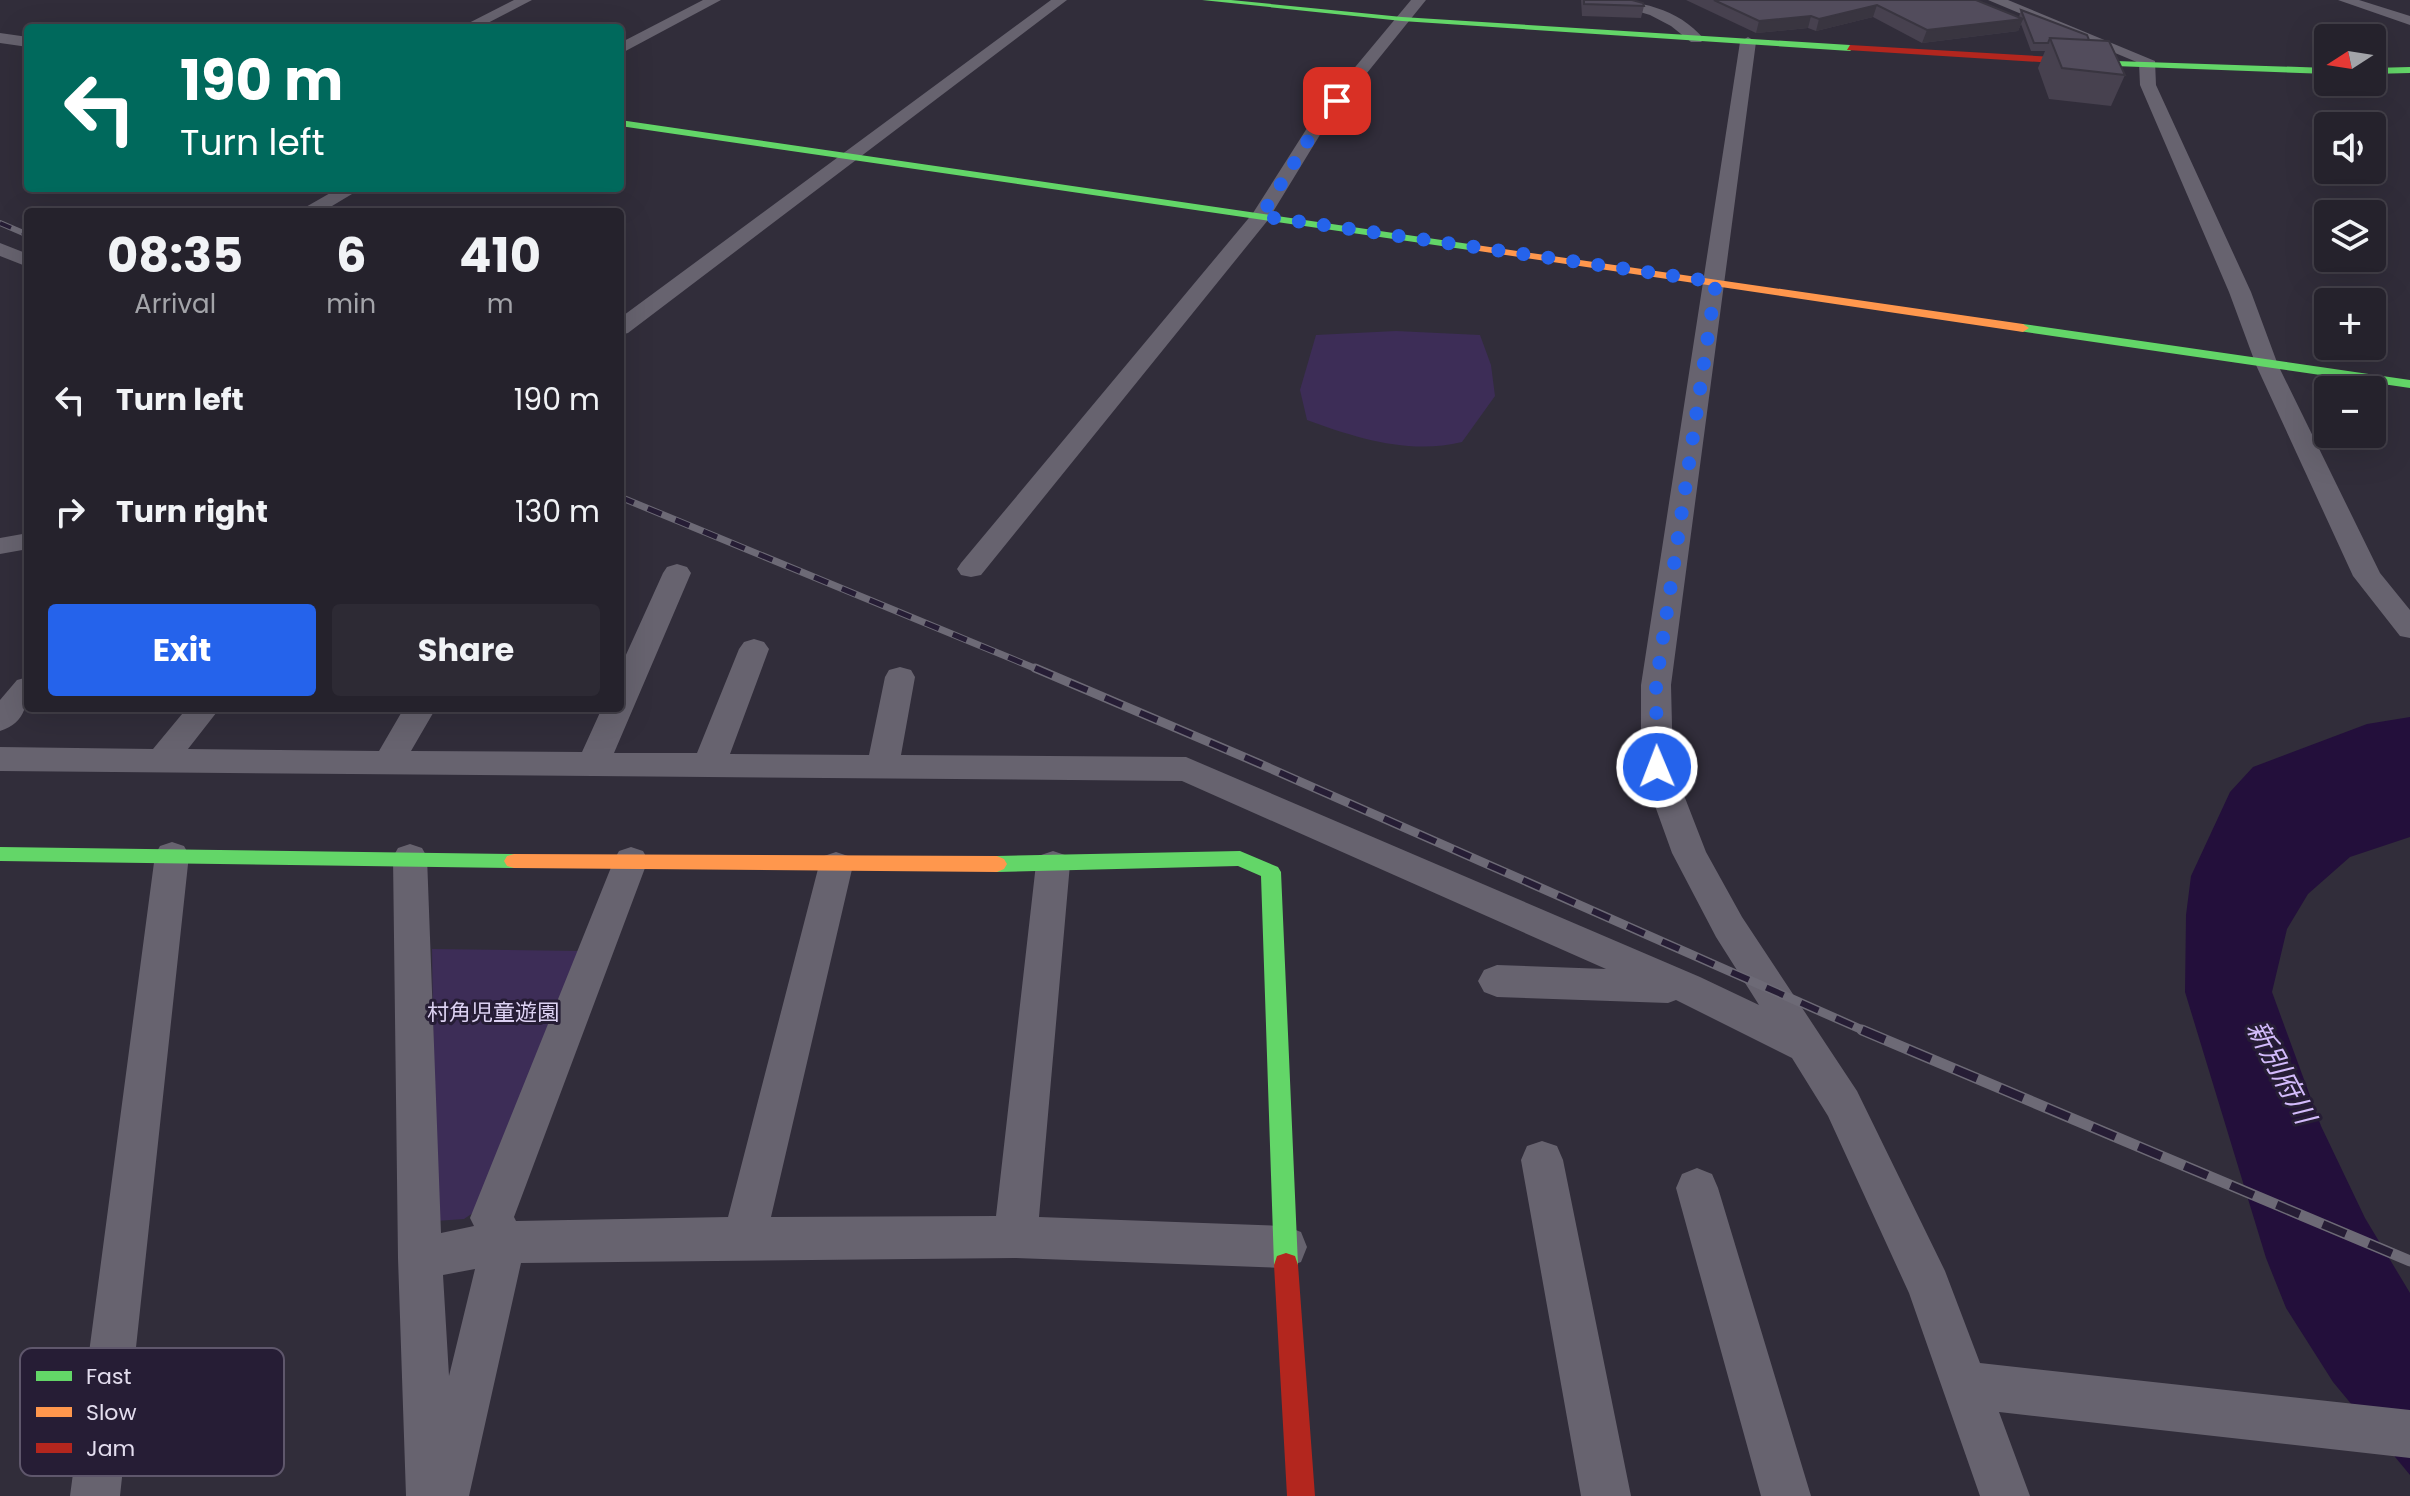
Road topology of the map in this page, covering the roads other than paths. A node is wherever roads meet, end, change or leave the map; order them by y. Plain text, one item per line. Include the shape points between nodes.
1 (525, 0) edge
2 (714, 0) edge
3 (1060, 0) edge
4 (1206, 0) edge
5 (1419, 0) edge
6 (1607, 0) edge
7 (1995, 0) edge
8 (2345, 0) edge
9 (1402, 19) junction
10 (2410, 21) edge
11 (474, 24) edge
12 (0, 38) edge
13 (1696, 39) junction
14 (24, 41) edge
15 (1748, 42) junction
16 (624, 47) edge
17 (2148, 66) junction
18 (2410, 70) edge
19 (2314, 71) edge
20 (2386, 71) edge
21 (624, 124) edge
22 (851, 157) junction
23 (345, 192) edge
24 (315, 208) edge
25 (1261, 216) junction
26 (0, 249) edge
27 (24, 259) edge
28 (1716, 282) junction
29 (624, 325) edge
30 (2267, 365) junction
31 (2410, 384) edge
32 (24, 542) edge
33 (0, 546) edge
34 (971, 569) dead end
35 (677, 573) dead end
36 (2410, 629) edge
37 (754, 649) dead end
38 (900, 677) dead end
39 (24, 692) edge
40 (624, 693) edge
41 (201, 712) edge
42 (418, 712) edge
43 (616, 712) edge
44 (0, 720) edge
45 (0, 759) edge
46 (162, 760) junction
47 (388, 762) junction
48 (593, 764) junction
49 (709, 765) junction
50 (883, 766) junction
51 (0, 854) edge
52 (172, 855) junction
53 (410, 857) junction
54 (631, 860) junction
55 (1053, 864) junction
56 (836, 865) junction
57 (1497, 981) dead end
58 (1687, 988) junction
59 (1805, 1046) junction
60 (1542, 1160) dead end
61 (1697, 1188) dead end
62 (1015, 1237) junction
63 (744, 1238) junction
64 (504, 1242) junction
65 (1285, 1247) junction
66 (420, 1258) junction
67 (113, 1348) edge
68 (1964, 1385) junction
69 (2410, 1434) edge
70 (97, 1476) edge
71 (95, 1496) edge
72 (431, 1496) edge
73 (444, 1496) edge
74 (1301, 1496) edge
75 (1606, 1496) edge
76 (1786, 1496) edge
77 (2005, 1496) edge

1 - 11 street
2 - 16 street
3 - 22 street
4 - 9 street
5 - 9 street
6 - 13 street via 1649,10 1684,26
7 - 17 street via 2136,54
8 - 10 street
9 - 13 street
9 - 25 street via 1322,118
12 - 14 street
13 - 15 street
15 - 17 street
15 - 28 street
17 - 19 street
17 - 30 street via 2148,85
18 - 20 street
21 - 22 street
22 - 25 street
22 - 29 street
23 - 24 street
25 - 28 street
25 - 34 street
26 - 27 street
28 - 30 street
28 - 59 street via 1656,685 1657,767 1689,853
30 - 31 street
30 - 36 street via 2367,576
32 - 33 street
35 - 40 street
37 - 49 street
38 - 50 street
39 - 44 street
41 - 46 street
42 - 47 street
43 - 48 street
45 - 46 street
46 - 47 street
47 - 48 street
48 - 49 street
49 - 50 street
50 - 58 street via 1186,769
51 - 52 street
52 - 53 street
52 - 67 street
53 - 54 street
53 - 66 street
54 - 56 street
54 - 64 street via 492,1218
55 - 56 street
55 - 62 street
55 - 65 street via 1240,858 1271,872
56 - 63 street
57 - 58 street
58 - 59 street
59 - 68 street via 1843,1104 1887,1194 1929,1287
60 - 75 street
61 - 76 street
62 - 63 street
62 - 65 street
63 - 64 street
64 - 66 street
64 - 73 street
65 - 74 street
66 - 72 street
68 - 69 street
68 - 77 street
70 - 71 street

